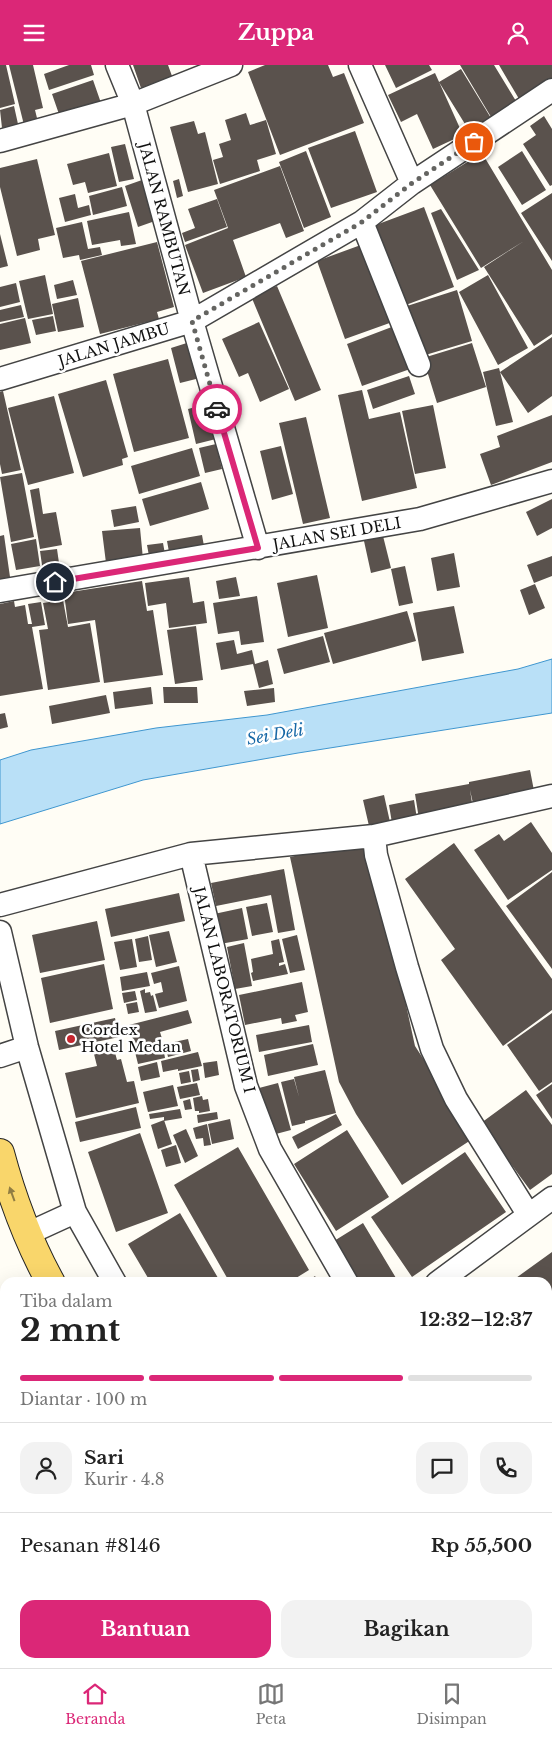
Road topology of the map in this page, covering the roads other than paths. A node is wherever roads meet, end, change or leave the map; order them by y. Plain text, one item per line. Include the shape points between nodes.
1 (117, 65) edge
2 (231, 65) edge
3 (360, 65) edge
4 (552, 90) edge
5 (133, 104) junction
6 (0, 141) edge
7 (412, 183) junction
8 (362, 222) junction
9 (192, 321) junction
10 (419, 365) dead end
11 (0, 379) edge
12 (552, 481) edge
13 (258, 548) junction
14 (0, 591) edge
15 (552, 796) edge
16 (374, 836) junction
17 (191, 853) junction
18 (0, 905) edge
19 (0, 932) edge
20 (27, 1047) junction
21 (0, 1056) edge
22 (0, 1153) edge
23 (552, 1197) edge
24 (75, 1212) junction
25 (528, 1214) junction
26 (27, 1234) junction
27 (41, 1276) edge
28 (112, 1277) edge
29 (344, 1277) edge
30 (445, 1277) edge

1 - 5 street, JALAN RAMBUTAN
2 - 5 street
3 - 7 street
4 - 7 street, JALAN JAMBU
5 - 6 street
5 - 9 street, JALAN RAMBUTAN
7 - 8 street, JALAN JAMBU
8 - 9 street, JALAN JAMBU
8 - 10 street
9 - 11 street, JALAN JAMBU
9 - 13 street, JALAN RAMBUTAN
12 - 13 street, JALAN SEI DELI via 420,519
13 - 14 street, JALAN SEI DELI
15 - 16 street
16 - 17 street
16 - 25 street via 376,855 432,1049 456,1099
17 - 18 street
17 - 29 street, JALAN LABORATORIUM I via 246,1086 270,1149
19 - 20 street
20 - 21 street
20 - 24 street
26 -> 22 main road
23 - 25 street
24 - 26 street
24 - 28 street
25 - 30 street
26 - 27 main road

